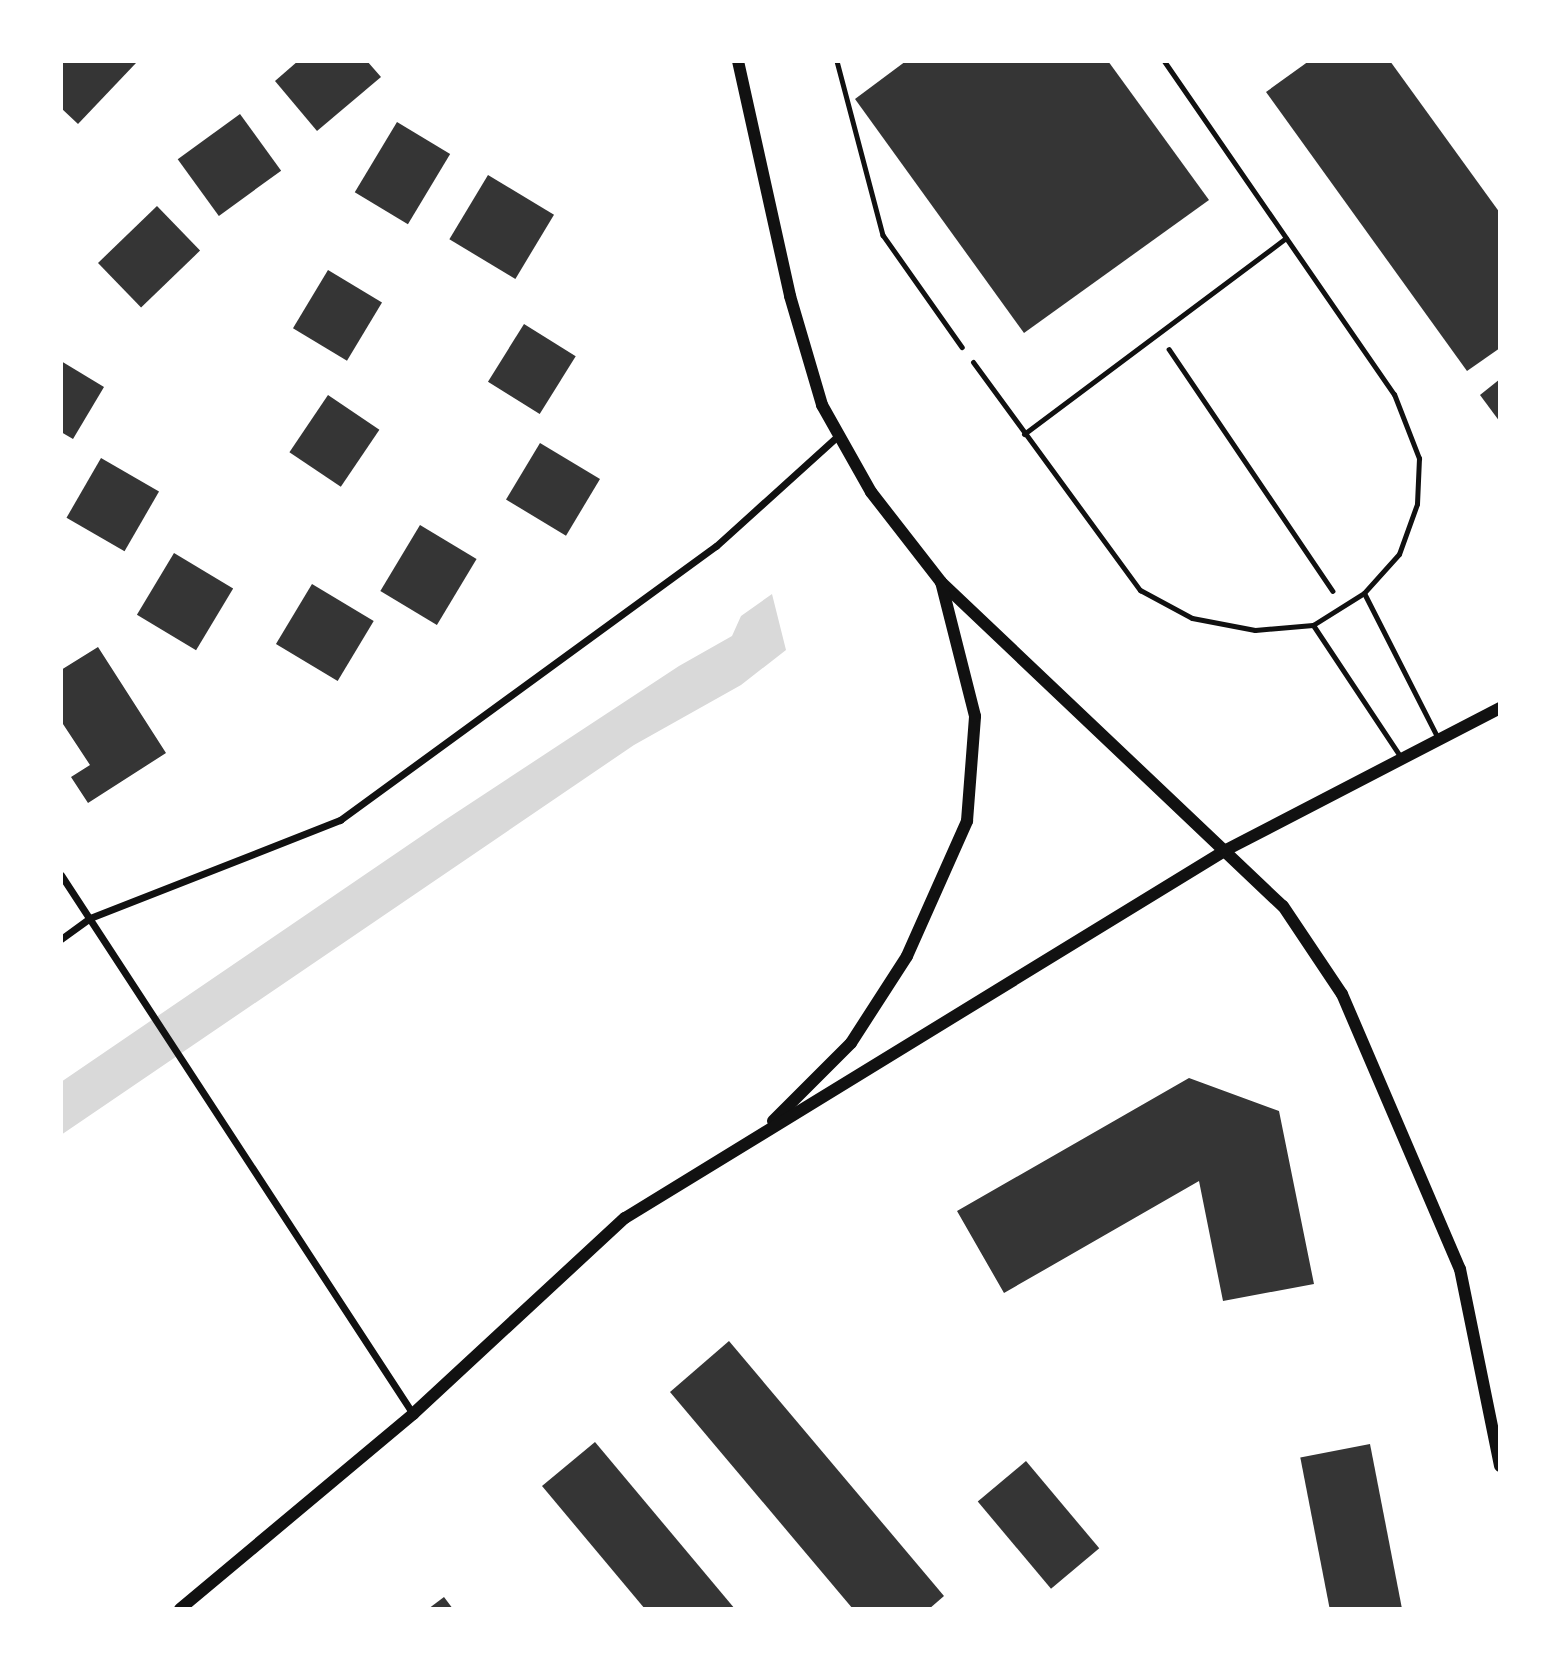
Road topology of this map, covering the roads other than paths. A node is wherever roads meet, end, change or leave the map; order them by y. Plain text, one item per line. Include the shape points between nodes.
1 (738, 61) edge
2 (1164, 61) edge
3 (1286, 238) junction
4 (972, 362) road end
5 (1024, 434) junction
6 (839, 435) junction
7 (941, 582) junction
8 (1364, 593) junction
9 (1313, 625) junction
10 (1500, 708) edge
11 (1438, 740) junction
12 (1402, 759) junction
13 (1226, 850) junction
14 (61, 875) edge
15 (90, 918) junction
16 (61, 939) edge
17 (758, 1136) junction
18 (413, 1414) junction
19 (1500, 1466) edge
20 (180, 1609) edge

1 - 6 street via 790,296 822,405
2 - 3 lane
3 - 5 lane
3 - 8 lane via 1394,394 1419,458 1417,504 1399,554
4 - 5 lane
5 - 9 lane via 1140,590 1192,618 1255,630
6 - 7 street via 872,492
6 - 15 street via 716,546 340,820
7 - 13 street
7 - 17 street via 975,716 967,821 907,956 850,1043
8 - 9 lane
8 - 11 lane
9 - 12 lane
10 - 11 street
11 - 12 street
12 - 13 street
13 - 17 street
13 - 19 street via 1283,906 1342,993 1460,1269
14 - 15 street
15 - 16 street
15 - 18 street
17 - 18 street via 625,1218
18 - 20 street

